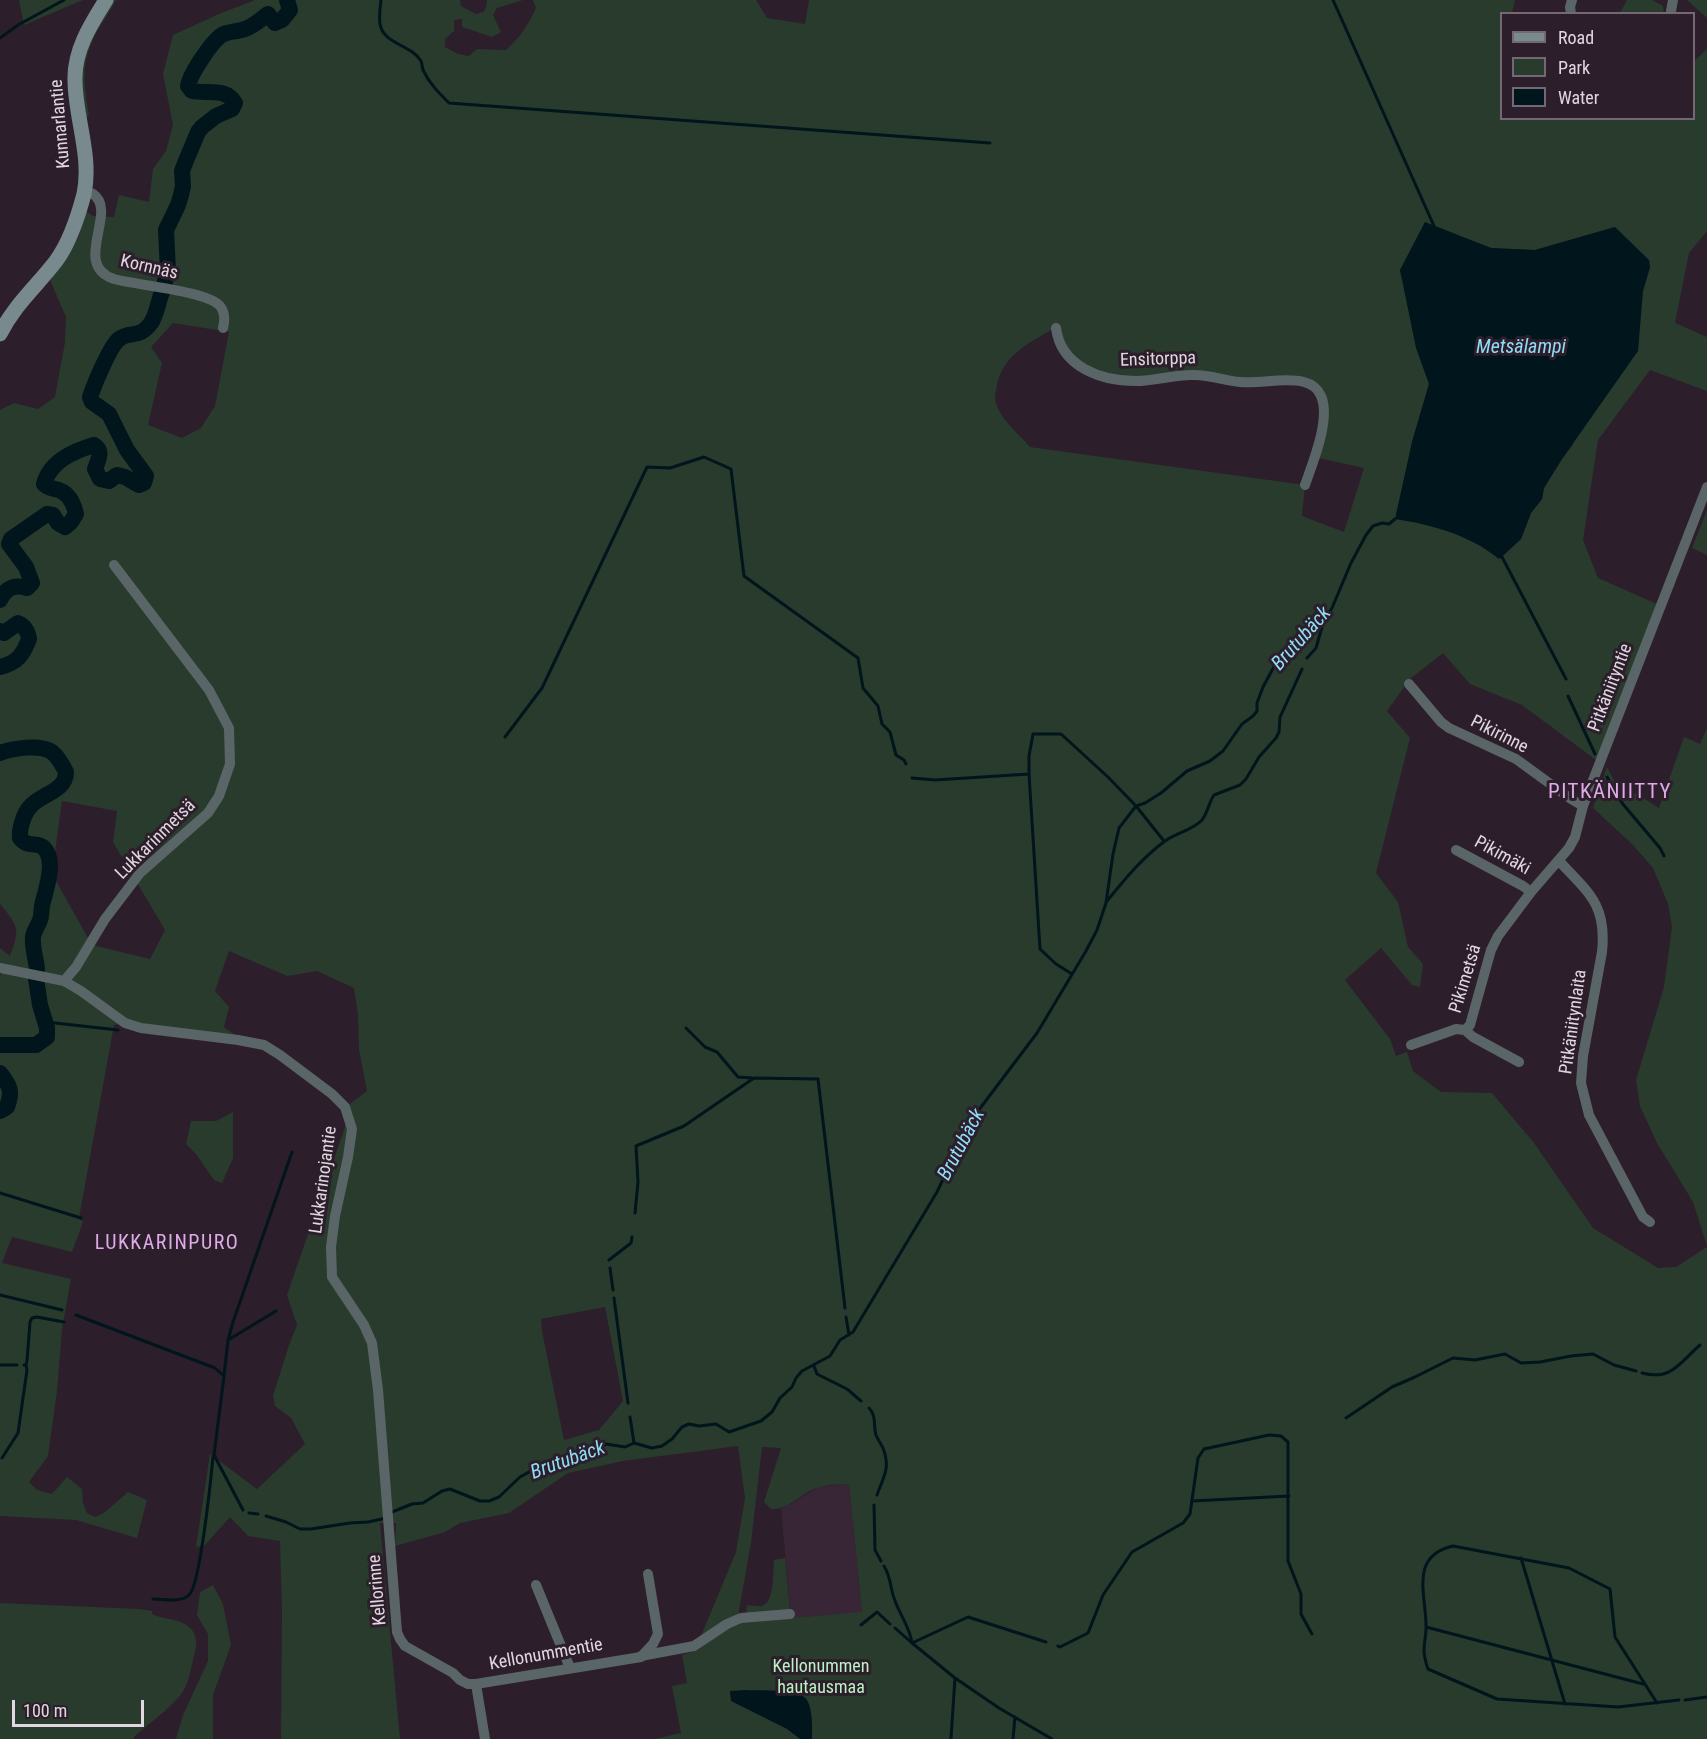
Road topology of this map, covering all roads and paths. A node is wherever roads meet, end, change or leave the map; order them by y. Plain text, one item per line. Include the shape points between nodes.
1 (106, 0) edge
2 (84, 191) junction
3 (224, 328) dead end
4 (1056, 328) dead end
5 (0, 334) edge
6 (1305, 485) dead end
7 (1707, 487) edge
8 (114, 565) dead end
9 (1409, 684) dead end
10 (1583, 806) junction
11 (1456, 850) dead end
12 (1559, 861) junction
13 (1531, 892) junction
14 (0, 968) edge
15 (64, 981) junction
16 (1465, 1030) junction
17 (1411, 1045) dead end
18 (1519, 1062) dead end
19 (1650, 1222) dead end
20 (388, 1521) joint
21 (648, 1574) dead end
22 (536, 1585) dead end
23 (790, 1614) dead end
24 (641, 1656) junction
25 (570, 1668) junction
26 (476, 1684) junction
27 (485, 1739) edge

1 - 2 main road, Kunnarlantie via 77,58 75,80 86,163
2 - 3 street, Kornnäs via 94,194 101,209 95,260 99,269 112,278 214,300 222,308
2 - 5 main road, Kunnarlantie via 73,231 57,260 9,315
4 - 6 street, Ensitorppa via 1070,357 1082,369 1097,375 1137,381 1194,374 1242,382 1310,384 1323,402 1324,416
7 - 10 street, Pitkäniityntie
8 - 15 street, Lukkarinmetsä via 209,690 229,728 231,764 208,813 140,873
9 - 10 street, Pikirinne via 1449,728 1516,759
10 - 12 street, Pitkäniityntie via 1575,837
11 - 13 street, Pikimäki
12 - 13 street, Pitkäniityntie
12 - 19 street, Pitkäniitynlaita via 1585,888 1603,920 1602,952 1583,1056 1584,1096 1589,1115 1643,1217
13 - 16 street, Pikimetsä via 1491,950 1470,1025
14 - 15 street, Lukkarinojantie
15 - 20 street, Lukkarinojantie via 125,1023 264,1045 345,1107 352,1129 335,1216 332,1277 372,1343
16 - 17 street, Pikimetsä via 1456,1029
16 - 18 street
20 - 26 street, Kellorinne via 400,1639 460,1680
21 - 24 street via 658,1634
22 - 25 street
23 - 24 street, Kellonummentie via 741,1618 694,1646
24 - 25 street, Kellonummentie
25 - 26 street, Kellonummentie
26 - 27 street, Kellonummentie

